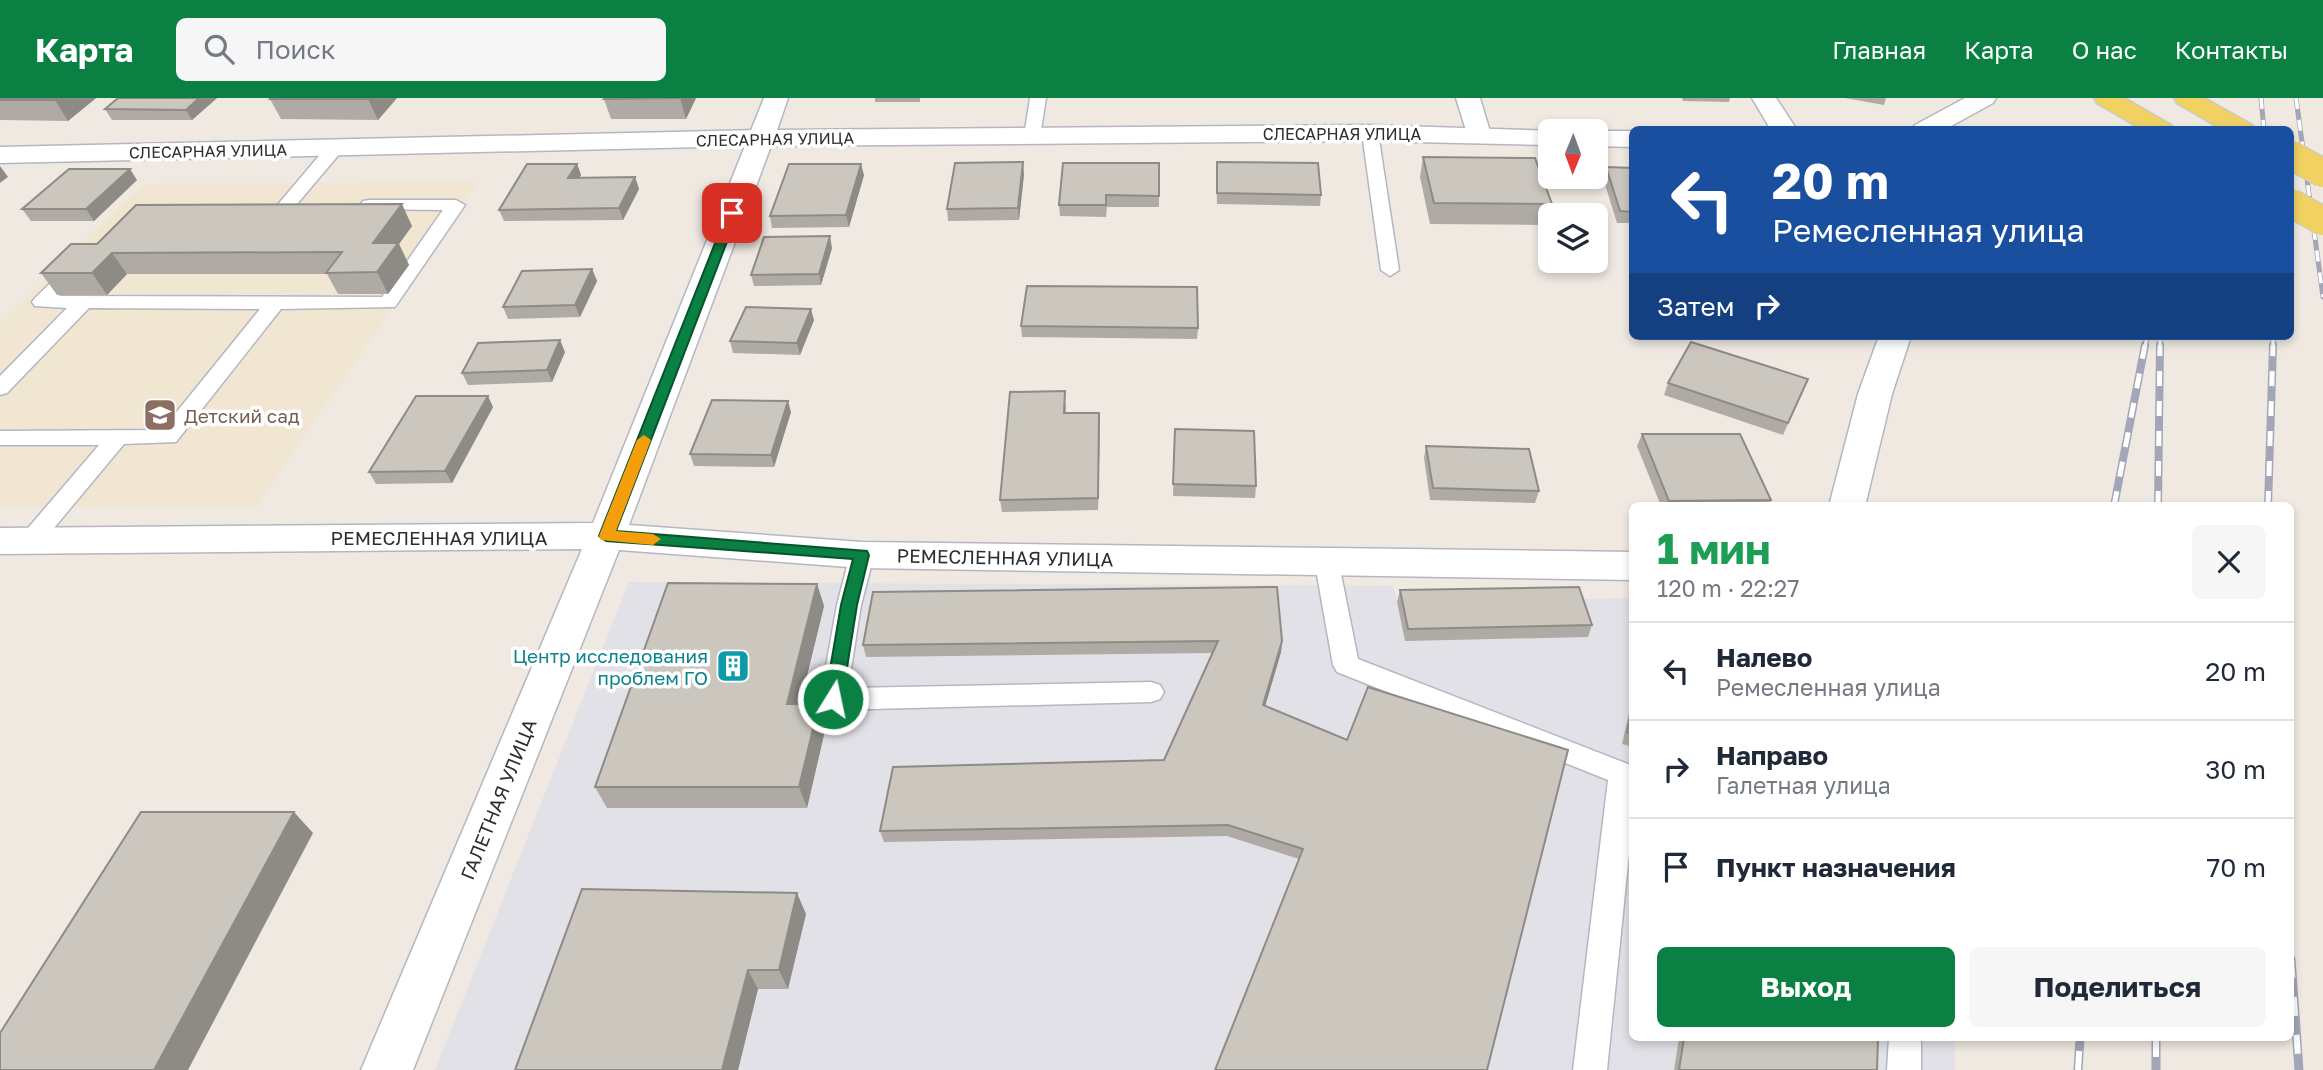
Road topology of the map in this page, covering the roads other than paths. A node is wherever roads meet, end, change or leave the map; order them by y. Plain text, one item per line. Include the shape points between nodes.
1 (776, 98) edge
2 (1038, 98) edge
3 (1468, 98) edge
4 (1764, 98) edge
5 (1984, 98) edge
6 (2106, 98) edge
7 (2186, 98) edge
8 (1782, 126) edge
9 (1932, 126) edge
10 (2155, 126) edge
11 (2236, 126) edge
12 (1370, 133) junction
13 (1478, 135) junction
14 (1032, 136) junction
15 (1538, 137) edge
16 (761, 138) junction
17 (1608, 138) edge
18 (1629, 139) edge
19 (335, 148) junction
20 (0, 155) edge
21 (2294, 157) edge
22 (2323, 173) edge
23 (312, 205) edge
24 (352, 205) edge
25 (2294, 205) edge
26 (2323, 221) edge
27 (91, 254) edge
28 (1390, 270) dead end
29 (84, 302) junction
30 (275, 303) junction
31 (1894, 340) edge
32 (0, 388) edge
33 (118, 437) junction
34 (0, 438) edge
35 (1848, 502) edge
36 (606, 536) junction
37 (16, 540) edge
38 (862, 555) junction
39 (1327, 564) junction
40 (1629, 566) edge
41 (1151, 692) dead end
42 (1905, 1041) edge
43 (387, 1070) edge
44 (1590, 1070) edge
45 (1904, 1070) edge

1 - 16 street, ГАЛЕТНАЯ УЛИЦА
2 - 14 lane
3 - 13 street
4 - 8 street
5 - 9 street
6 - 10 main road
7 - 11 main road
12 - 13 street, СЛЕСАРНАЯ УЛИЦА
12 - 14 street, СЛЕСАРНАЯ УЛИЦА
12 - 28 lane
13 - 15 street, СЛЕСАРНАЯ УЛИЦА
14 - 16 street, СЛЕСАРНАЯ УЛИЦА
16 - 19 street, СЛЕСАРНАЯ УЛИЦА
16 - 36 street, ГАЛЕТНАЯ УЛИЦА
17 - 18 street
19 - 20 street, СЛЕСАРНАЯ УЛИЦА
19 - 23 lane via 280,206
21 - 22 main road, bridge
24 - 30 lane via 456,205 388,303
25 - 26 main road, bridge
27 - 29 lane via 41,303
29 - 30 lane
29 - 32 lane
30 - 33 lane via 168,437
31 - 35 street
33 - 34 lane
33 - 37 lane
36 - 37 street, РЕМЕСЛЕННАЯ УЛИЦА
36 - 38 street, РЕМЕСЛЕННАЯ УЛИЦА
36 - 43 street, ГАЛЕТНАЯ УЛИЦА
38 - 39 street, РЕМЕСЛЕННАЯ УЛИЦА
38 - 41 lane via 833,699
39 - 40 street, РЕМЕСЛЕННАЯ УЛИЦА
39 - 44 lane via 1346,666 1623,774
42 - 45 lane

